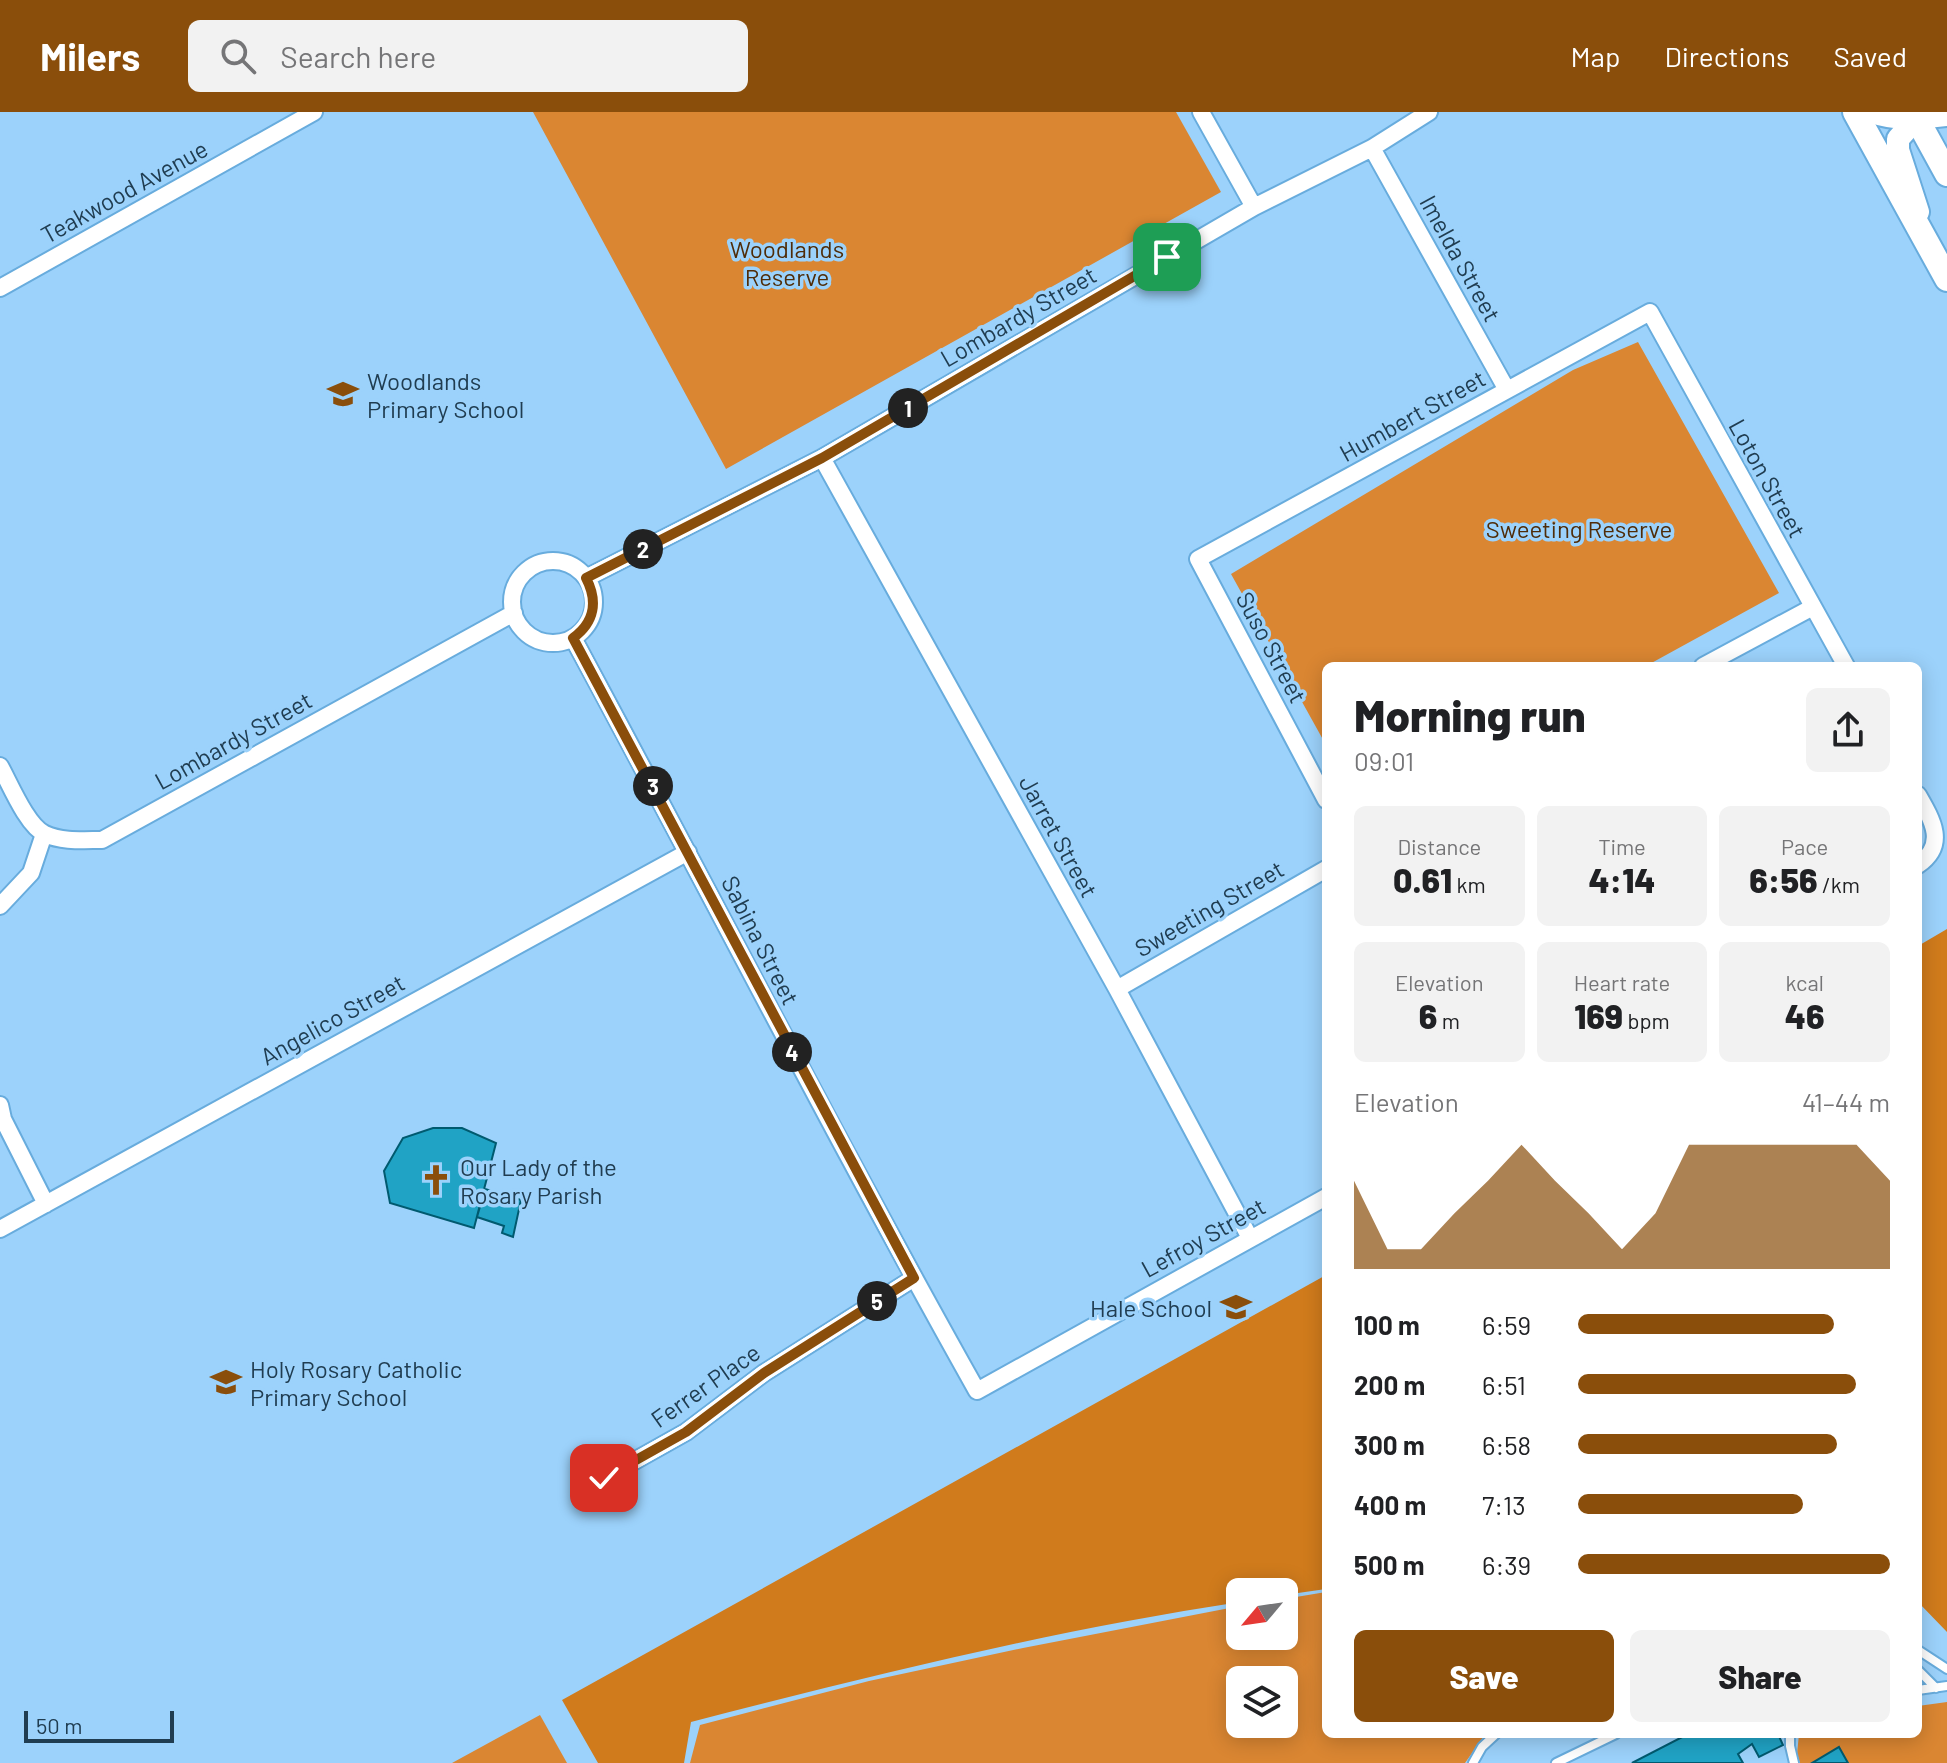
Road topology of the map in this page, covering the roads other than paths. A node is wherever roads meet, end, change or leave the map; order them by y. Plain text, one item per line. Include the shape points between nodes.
1 (314, 112) edge
2 (1201, 112) edge
3 (1429, 112) edge
4 (1855, 112) edge
5 (1872, 112) edge
6 (1918, 114) edge
7 (1947, 115) edge
8 (1372, 148) junction
9 (1947, 174) edge
10 (1254, 207) junction
11 (1928, 244) junction
12 (1947, 279) edge
13 (0, 288) edge
14 (1650, 312) joint
15 (1507, 390) junction
16 (822, 458) junction
17 (1198, 559) joint
18 (586, 578) junction
19 (1813, 607) junction
20 (514, 613) junction
21 (573, 638) junction
22 (1710, 662) edge
23 (1844, 662) edge
24 (0, 766) edge
25 (1322, 792) edge
26 (1922, 802) edge
27 (44, 834) junction
28 (688, 852) junction
29 (1922, 862) edge
30 (1322, 871) edge
31 (0, 906) edge
32 (1117, 989) junction
33 (0, 1105) edge
34 (1322, 1199) edge
35 (46, 1204) junction
36 (0, 1229) edge
37 (1250, 1238) junction
38 (914, 1278) junction
39 (977, 1391) joint
40 (604, 1478) dead end
41 (1922, 1653) edge
42 (1947, 1669) edge
43 (1922, 1674) edge
44 (1947, 1686) edge
45 (1936, 1688) junction
46 (1922, 1690) edge
47 (1492, 1738) edge
48 (1608, 1738) edge
49 (1790, 1738) edge
50 (1473, 1763) edge
51 (1556, 1763) edge
52 (1794, 1763) edge

1 - 13 street, Teakwood Avenue
2 - 10 street
3 - 8 street, Lombardy Street
4 - 11 main road
5 - 6 street via 1887,117
6 - 7 street
6 - 9 main road
6 - 11 street via 1898,139 1898,150
8 - 10 street, Lombardy Street
8 - 15 street, Imelda Street
10 - 16 street, Lombardy Street
11 - 12 main road
14 - 15 street, Humbert Street
14 - 19 street, Loton Street
15 - 17 street, Humbert Street
16 - 18 street, Lombardy Street
16 - 32 street, Jarret Street
17 - 25 street, Suso Street
18 - 20 street via 559,561 534,566 515,586
18 - 21 street via 593,608 589,622
19 - 22 street
19 - 23 street, Loton Street
20 - 21 street via 536,639
20 - 27 street, Lombardy Street via 102,840
21 - 28 street, Sabina Street
24 - 27 street via 32,823
26 - 29 street via 1936,826 1937,845
27 - 31 street via 31,873
28 - 35 street, Angelico Street
28 - 38 street, Sabina Street
30 - 32 street, Sweeting Street
32 - 37 street, Jarret Street
33 - 35 street
34 - 37 street, Lefroy Street
35 - 36 street, Angelico Street
37 - 39 street, Lefroy Street
38 - 39 street, Sabina Street
38 - 40 street, Ferrer Place via 764,1373 686,1432
41 - 42 lane
43 - 45 lane
44 - 45 lane
45 - 46 lane
47 - 50 lane
48 - 51 lane
49 - 52 lane

